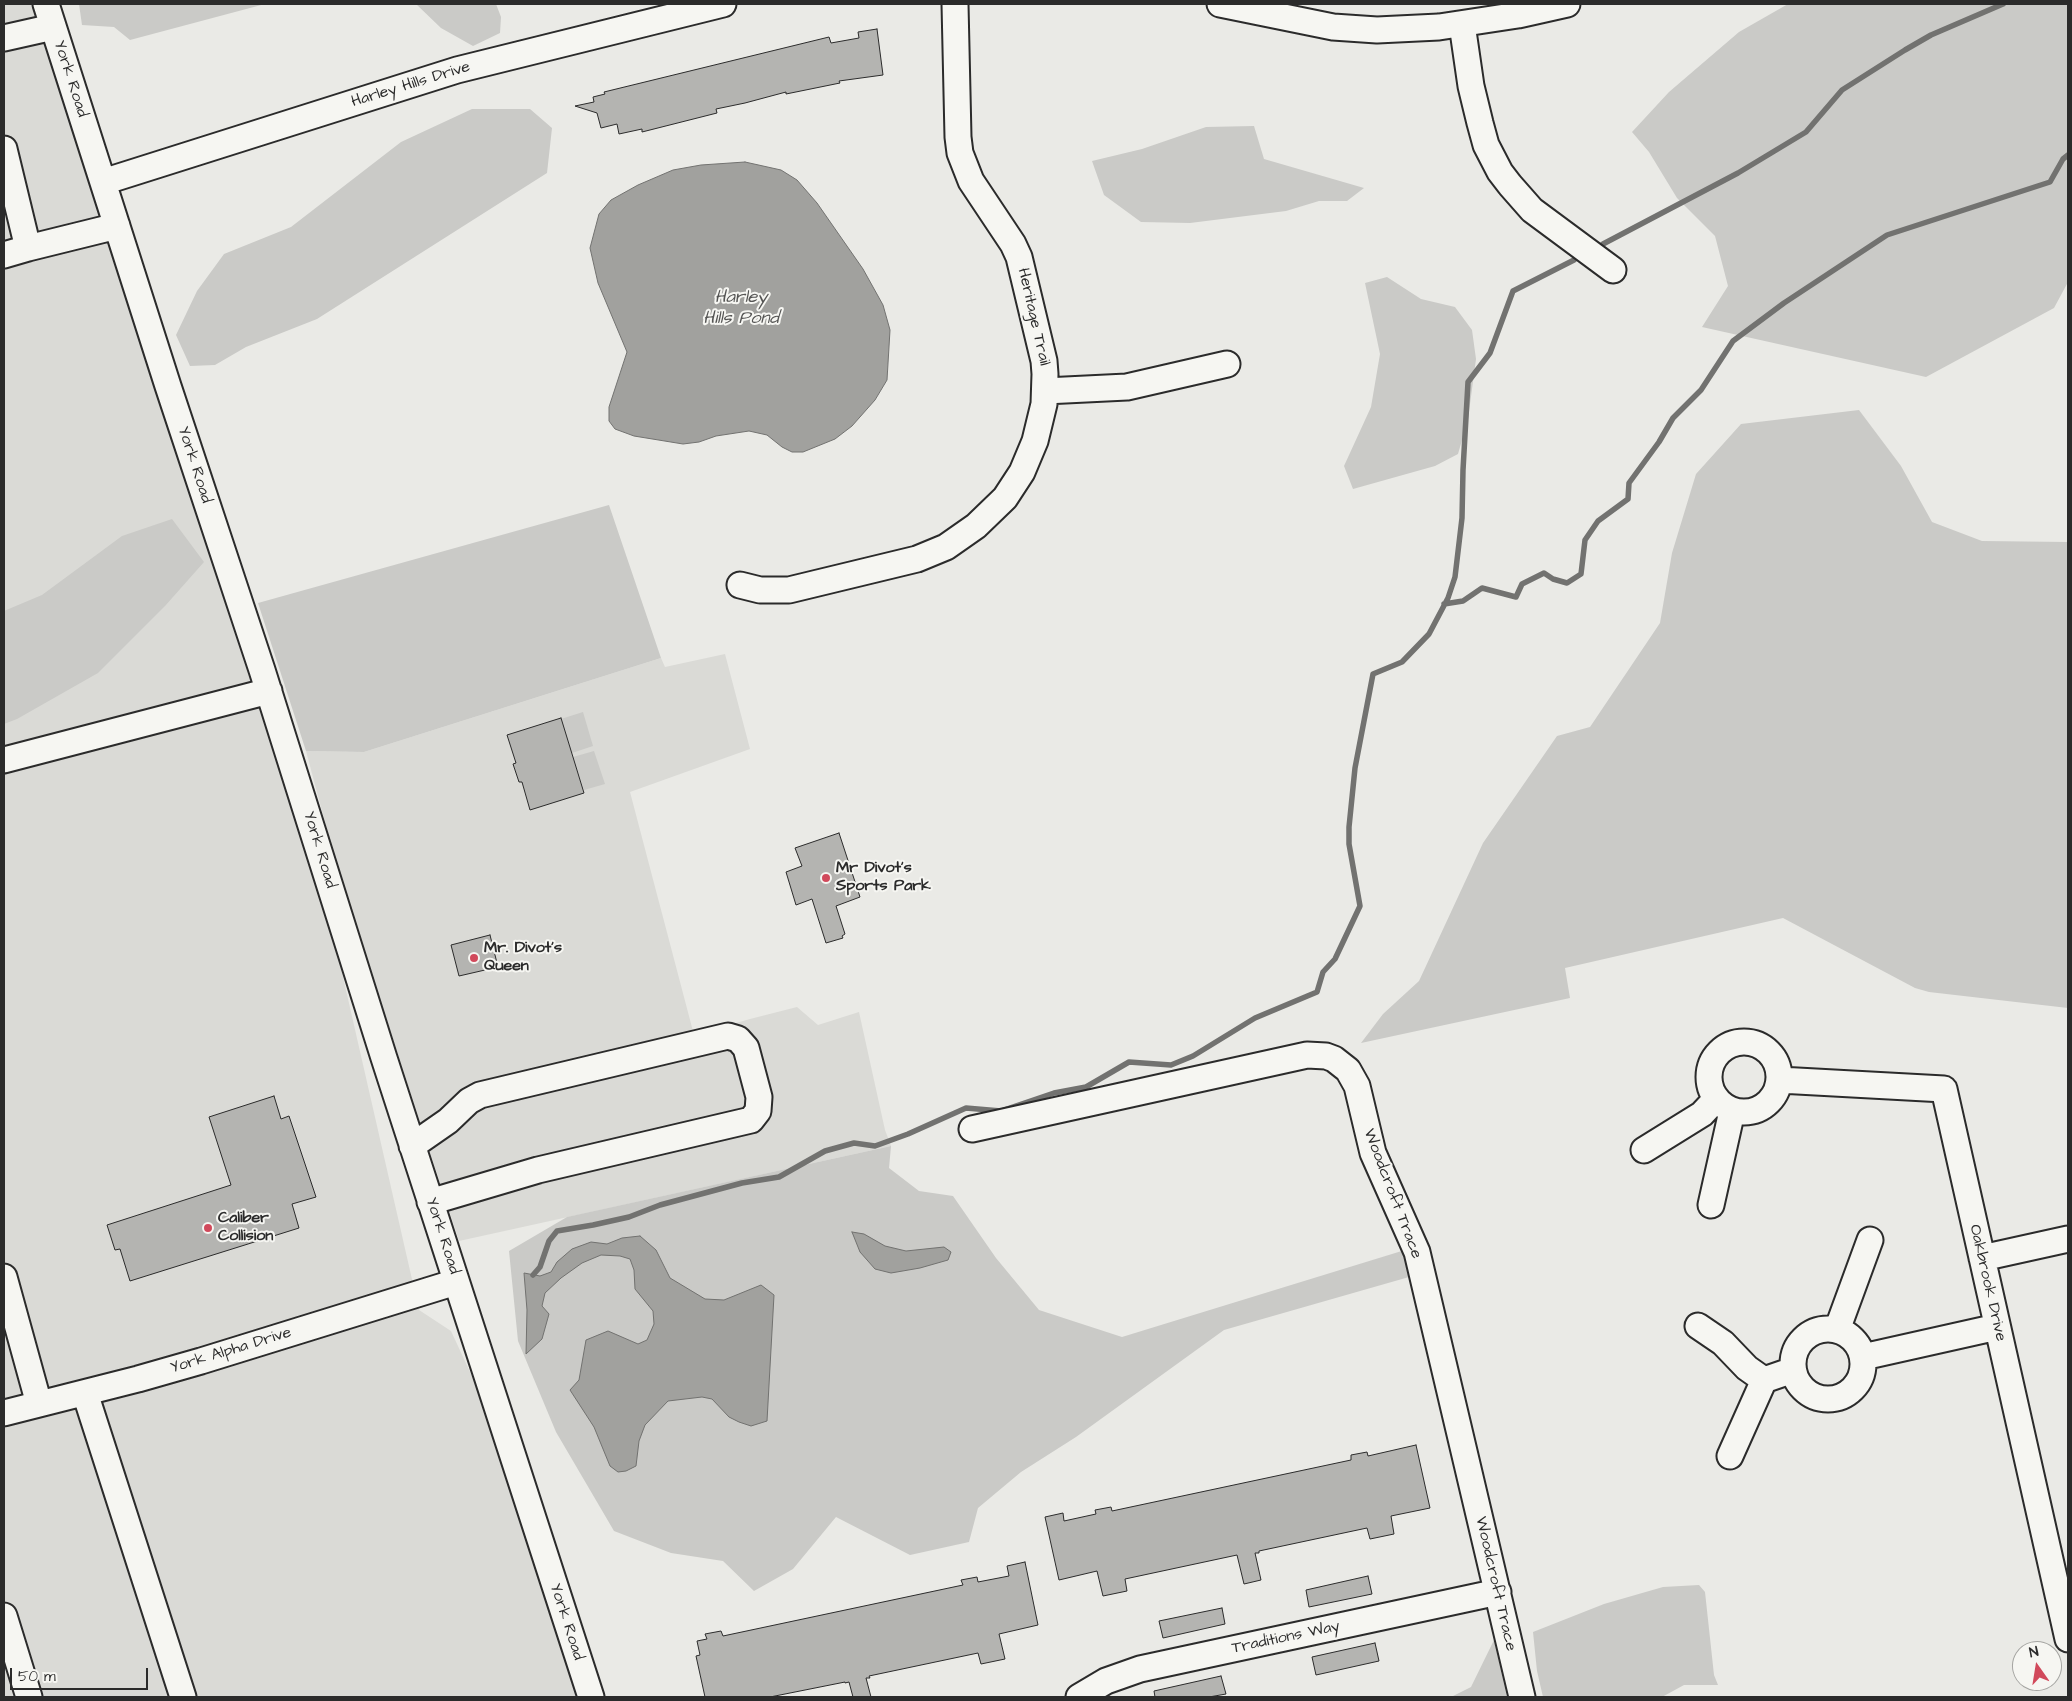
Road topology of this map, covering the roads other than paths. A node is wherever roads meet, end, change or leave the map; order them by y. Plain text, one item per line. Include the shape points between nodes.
1 (724, 4) edge
2 (955, 4) edge
3 (1220, 4) edge
4 (1567, 4) edge
5 (49, 15) edge
6 (1462, 24) junction
7 (4, 38) edge
8 (4, 149) edge
9 (103, 182) junction
10 (117, 226) junction
11 (28, 248) junction
12 (4, 255) edge
13 (1613, 270) dead end
14 (1227, 364) dead end
15 (1045, 391) junction
16 (740, 585) dead end
17 (269, 691) junction
18 (4, 760) edge
19 (1780, 1080) junction
20 (1724, 1105) junction
21 (972, 1129) dead end
22 (412, 1146) junction
23 (1644, 1150) dead end
24 (430, 1202) junction
25 (1712, 1204) dead end
26 (2068, 1239) edge
27 (1870, 1240) dead end
28 (1982, 1258) junction
29 (4, 1277) edge
30 (456, 1282) junction
31 (1698, 1326) dead end
32 (1997, 1327) junction
33 (1837, 1330) junction
34 (1863, 1357) junction
35 (1793, 1370) junction
36 (1764, 1380) junction
37 (85, 1393) junction
38 (39, 1404) junction
39 (4, 1413) edge
40 (1730, 1456) dead end
41 (2060, 1562) edge
42 (1498, 1592) junction
43 (4, 1616) edge
44 (2068, 1639) edge
45 (29, 1697) edge
46 (183, 1697) edge
47 (591, 1697) edge
48 (1079, 1697) edge
49 (1522, 1697) edge

1 - 9 street, Harley Hills Drive via 456,70
2 - 15 street, Heritage Trail via 960,153 971,181 1019,257 1043,355
3 - 6 street via 1352,29 1401,30
4 - 6 street
5 - 7 street
5 - 9 street, York Road
6 - 13 street via 1480,123 1486,145 1500,172 1532,210
8 - 11 street
9 - 10 street, York Road
10 - 11 street
10 - 17 street, York Road
11 - 12 street
14 - 15 street via 1127,387
15 - 16 street, Heritage Trail via 1035,441 1022,472 1005,498 946,547 917,559 789,590 760,590
17 - 18 street
17 - 22 street, York Road
19 - 20 street via 1771,1100 1763,1107 1743,1113
19 - 20 street via 1774,1058 1766,1049 1745,1041 1734,1043 1715,1056 1708,1078 1710,1089
19 - 28 street, Oakbrook Drive via 1944,1089
20 - 23 street via 1702,1114
20 - 25 street
21 - 42 street, Woodcroft Trace via 1307,1055 1326,1056 1342,1064 1357,1086 1373,1153 1417,1252
22 - 24 street, York Road
22 - 24 street via 480,1095 728,1036 738,1039 746,1048 759,1097 758,1110 751,1120 538,1170
24 - 30 street, York Road
26 - 28 street
27 - 33 street
28 - 32 street, Oakbrook Drive
29 - 38 street
30 - 37 street, York Alpha Drive via 201,1361
30 - 47 street, York Road
31 - 36 street
32 - 34 street
32 - 41 street, Oakbrook Drive
33 - 34 street via 1854,1340
33 - 35 street via 1825,1329 1804,1338 1793,1358
34 - 35 street via 1860,1379 1854,1389 1834,1399 1812,1396 1796,1380
35 - 36 street
36 - 40 street
37 - 38 street, York Alpha Drive
37 - 46 street
38 - 39 street, York Alpha Drive
41 - 44 street, Oakbrook Drive
42 - 48 street, Traditions Way via 1140,1669 1106,1681
42 - 49 street, Woodcroft Trace
43 - 45 street

